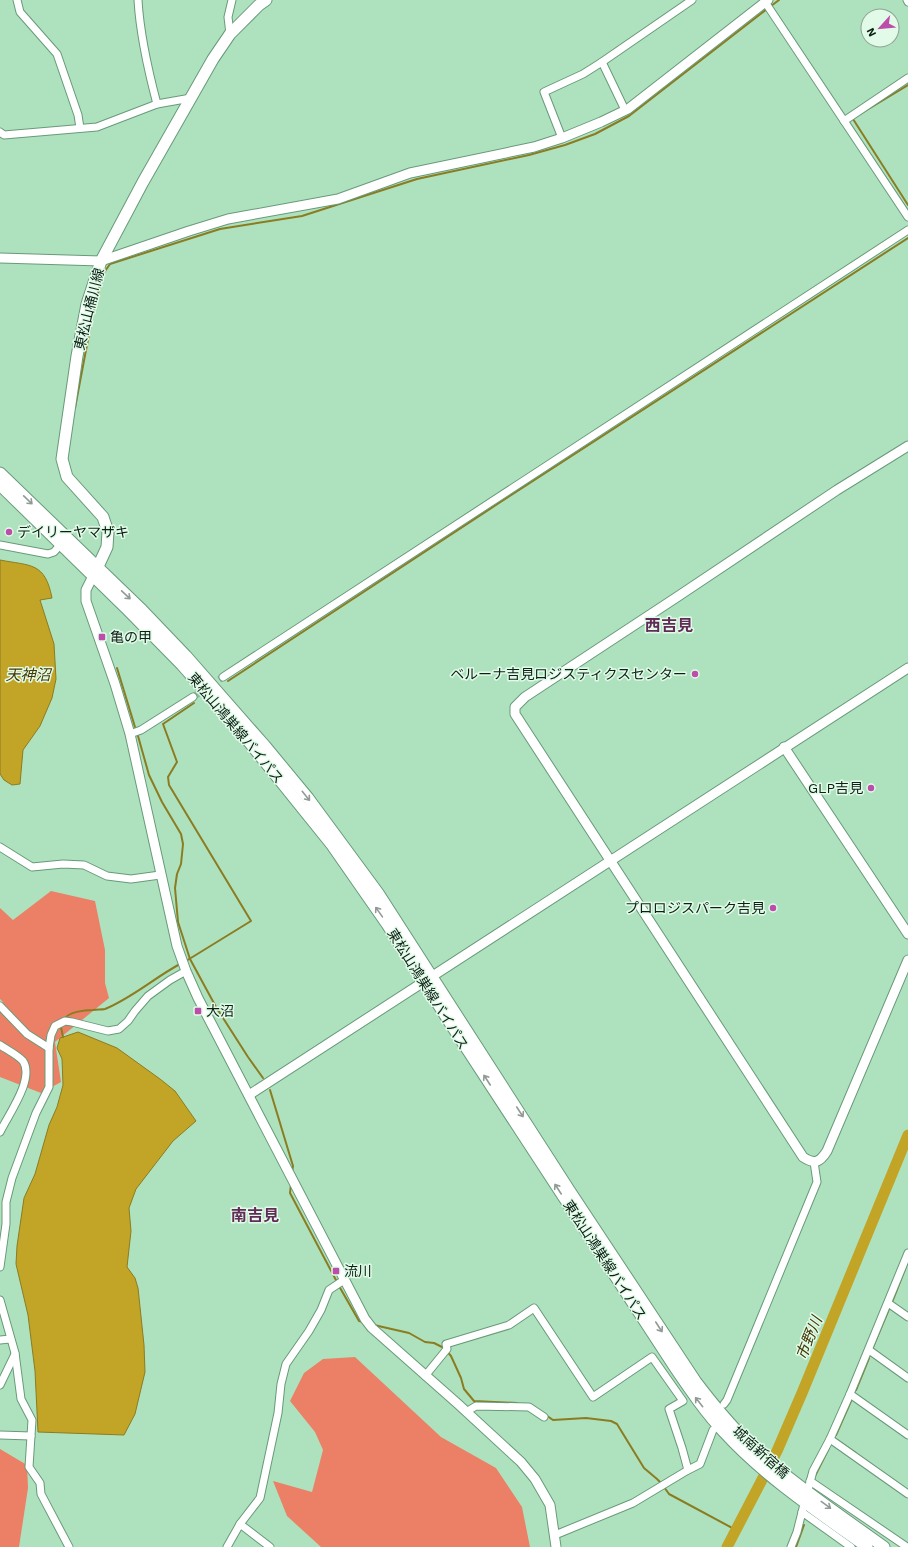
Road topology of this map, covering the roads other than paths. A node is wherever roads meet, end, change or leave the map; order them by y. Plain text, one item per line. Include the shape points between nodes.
1 (17, 0) edge
2 (138, 0) edge
3 (232, 0) edge
4 (266, 0) edge
5 (692, 0) edge
6 (767, 1) edge
7 (230, 34) junction
8 (602, 62) junction
9 (908, 78) edge
10 (191, 98) junction
11 (157, 104) junction
12 (625, 110) junction
13 (844, 121) junction
14 (80, 128) junction
15 (0, 132) edge
16 (562, 138) junction
17 (908, 217) edge
18 (908, 230) edge
19 (0, 258) edge
20 (101, 261) junction
21 (908, 446) edge
22 (0, 474) edge
23 (0, 485) edge
24 (61, 544) junction
25 (0, 545) edge
26 (95, 572) junction
27 (908, 668) edge
28 (223, 677) tunnel mouth
29 (193, 697) tunnel mouth
30 (130, 734) junction
31 (784, 748) junction
32 (0, 847) edge
33 (609, 860) junction
34 (160, 875) junction
35 (908, 934) edge
36 (908, 960) edge
37 (186, 971) junction
38 (428, 979) junction
39 (0, 1006) edge
40 (0, 1045) edge
41 (49, 1048) junction
42 (249, 1095) junction
43 (0, 1132) edge
44 (814, 1162) junction
45 (907, 1256) edge
46 (0, 1267) edge
47 (344, 1280) junction
48 (0, 1300) edge
49 (888, 1303) junction
50 (908, 1317) edge
51 (10, 1339) junction
52 (0, 1340) edge
53 (869, 1350) junction
54 (15, 1353) junction
55 (425, 1376) junction
56 (908, 1378) edge
57 (0, 1385) edge
58 (850, 1394) junction
59 (724, 1404) dead end
60 (466, 1412) junction
61 (544, 1418) dead end
62 (726, 1427) joint
63 (713, 1430) dead end
64 (908, 1435) edge
65 (0, 1436) edge
66 (31, 1436) junction
67 (830, 1439) junction
68 (688, 1470) junction
69 (908, 1494) edge
70 (806, 1496) junction
71 (240, 1524) junction
72 (555, 1535) junction
73 (69, 1547) edge
74 (227, 1547) edge
75 (270, 1547) edge
76 (556, 1547) edge
77 (791, 1547) edge
78 (851, 1547) edge
79 (867, 1547) edge
80 (884, 1547) edge
81 (907, 1547) edge

1 - 14 street via 20,12 57,54
2 - 11 street via 139,21
3 - 7 street via 228,17
4 - 7 main road, 東松山桶川線
5 - 8 street
6 - 12 street
6 - 13 street
7 - 10 main road, 東松山桶川線
8 - 12 street
8 - 16 street via 544,92
9 - 13 street
10 - 11 street
10 - 20 main road, 東松山桶川線
11 - 14 street via 97,127
12 - 16 street
13 - 17 street
14 - 15 street via 4,135
16 - 20 street via 410,173 338,199 228,219
18 - 28 street
19 - 20 street
20 - 26 main road, 東松山桶川線 via 87,304 62,459 68,477 103,517 108,532 107,547
21 - 33 street via 836,490 519,701 515,707 515,714
22 -> 26 main road
23 - 24 main road
24 - 25 street via 54,552 48,554
24 - 26 main road
26 - 30 street via 86,590 86,601
26 - 38 main road, 東松山鴻巣線バイパス via 142,610 265,746 344,845 378,893
27 - 31 street
29 - 30 street via 141,730
30 - 34 street
31 - 33 street
31 - 35 street
32 - 34 street via 32,867 84,865 107,876 131,879
33 - 38 street via 554,899
33 - 44 street via 803,1157
34 - 37 street via 177,946
36 - 44 street via 827,1151 822,1159
37 - 41 street via 148,996 119,1029 108,1031 65,1021 55,1026
37 - 42 street
38 - 42 street
38 - 62 main road, 東松山鴻巣線バイパス via 676,1369 699,1402
39 - 41 street via 27,1034
40 - 43 street via 22,1061 27,1072 25,1085
41 - 46 street via 49,1088 18,1157 10,1184
42 - 47 street
44 - 59 street via 816,1182
45 - 49 street
47 - 55 street via 372,1328
47 - 71 street via 329,1290 309,1331 286,1364 260,1498
48 - 51 street
49 - 50 street
49 - 53 street
51 - 52 street
51 - 54 street
53 - 56 street
53 - 58 street
54 - 57 street
54 - 66 street via 21,1399 32,1420
55 - 60 street
55 - 68 street via 447,1349 446,1344 509,1325 534,1308 593,1396 652,1357 683,1401 669,1409
58 - 64 street
58 - 67 street
60 - 61 street via 476,1406 529,1407
60 - 72 street via 521,1462 535,1479 550,1505
62 - 70 main road, 城南新宿橋 via 762,1468
63 - 68 street via 700,1464
65 - 66 street
66 - 73 street via 29,1467 40,1482 41,1494
67 - 69 street
67 - 70 street via 813,1471
68 - 72 street via 633,1503
70 - 77 street
70 - 78 street
70 - 79 main road
70 -> 80 main road
70 - 81 street
71 - 74 street
71 - 75 street
72 - 76 street

